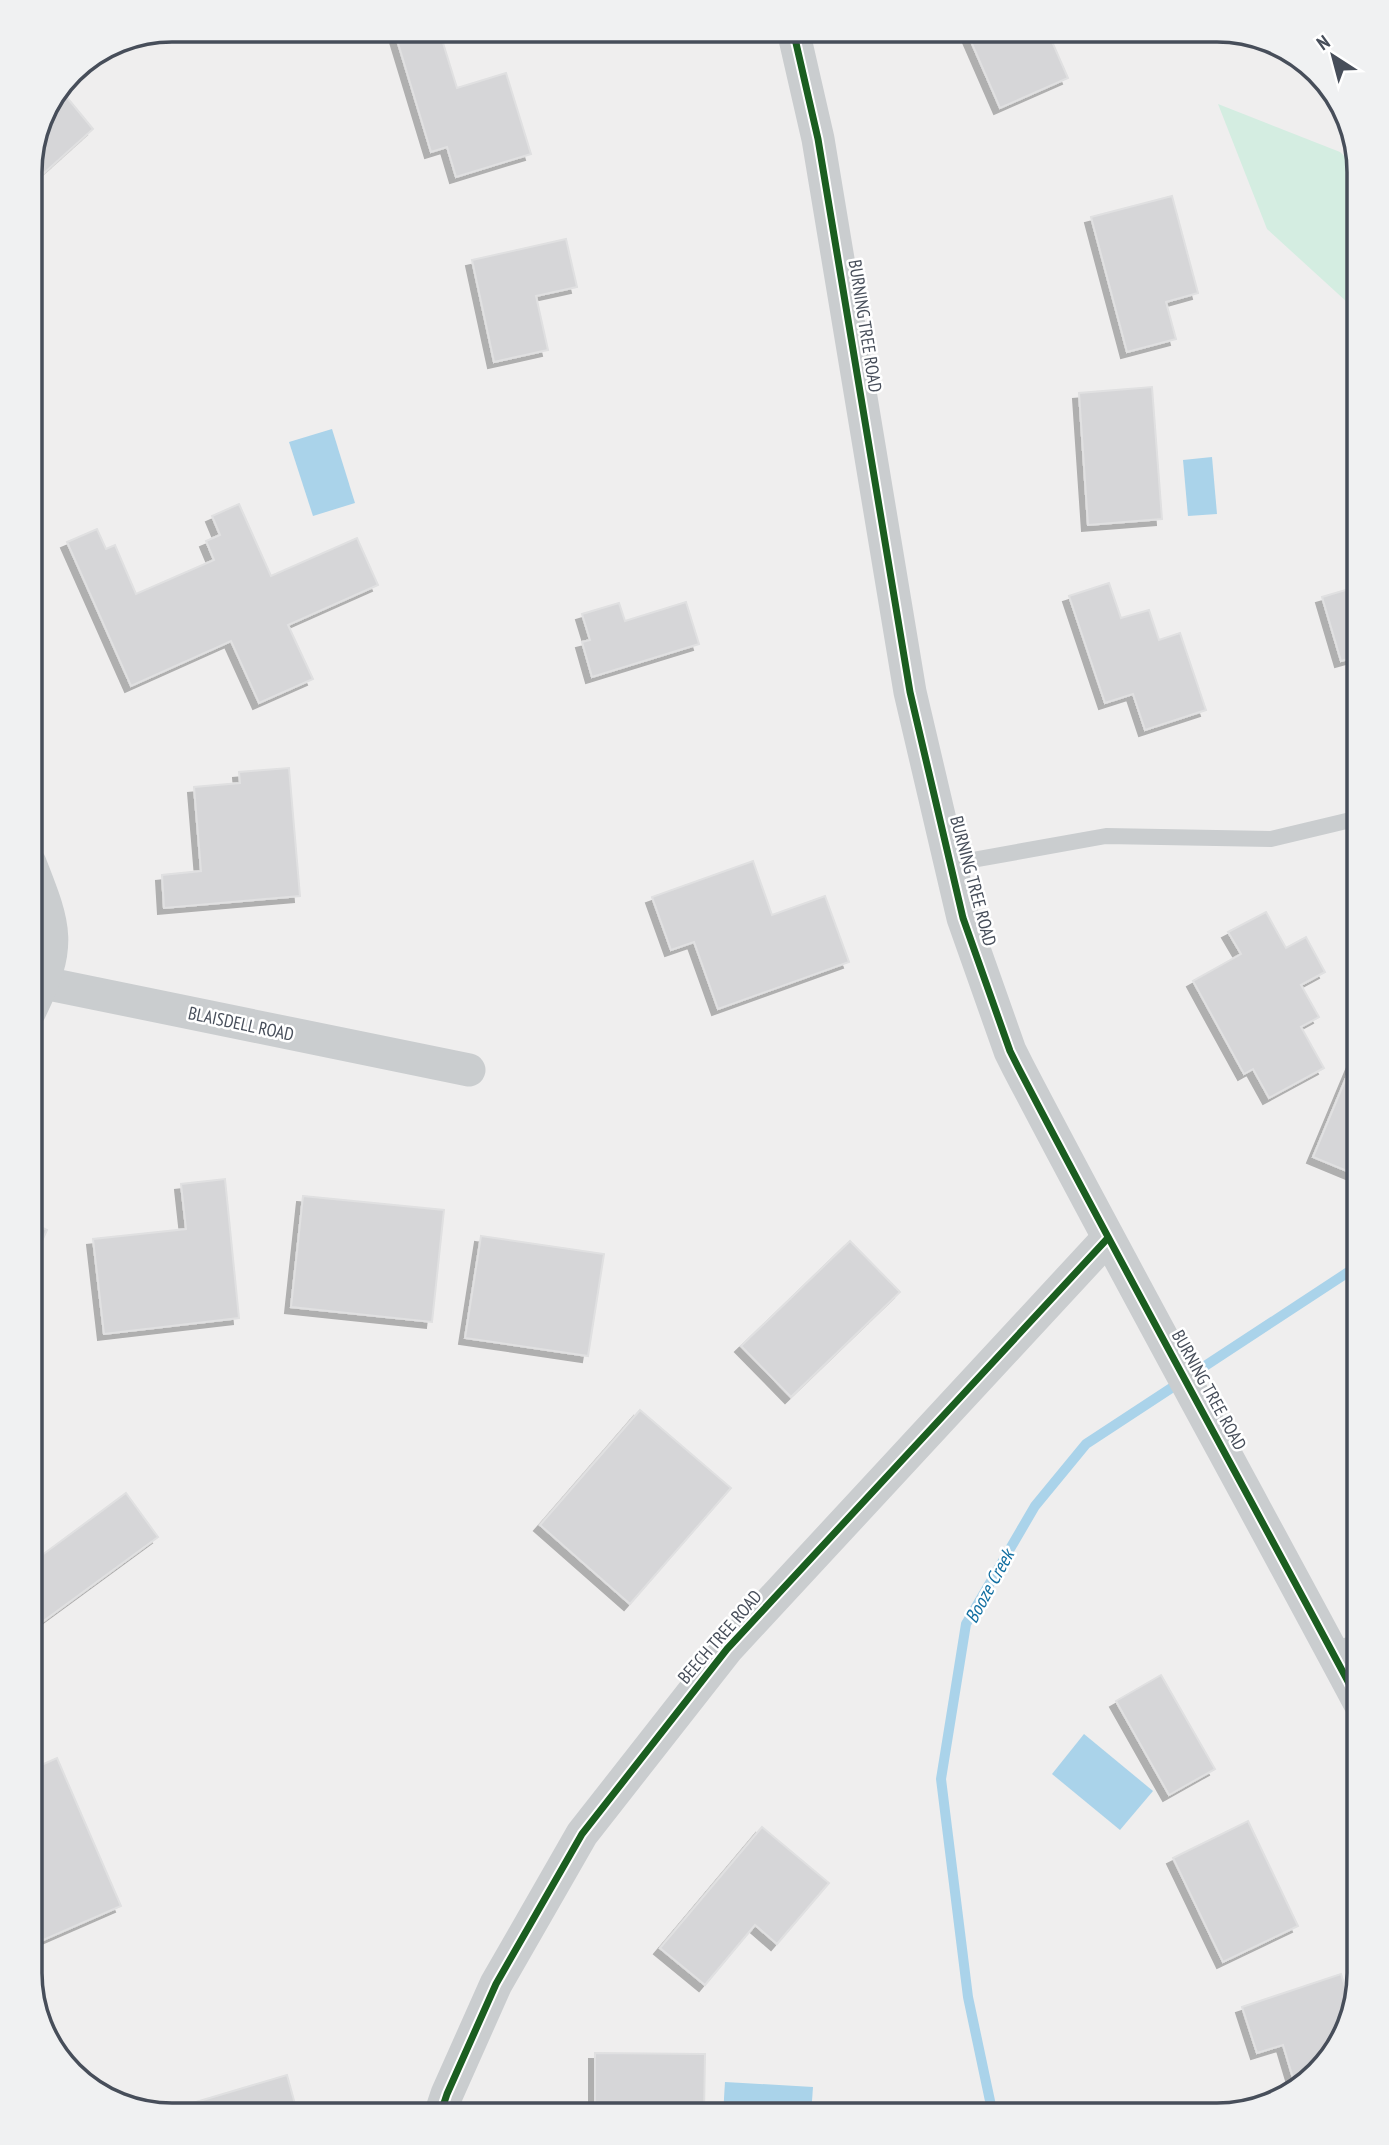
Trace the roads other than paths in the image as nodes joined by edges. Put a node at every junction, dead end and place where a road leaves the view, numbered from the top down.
1 (796, 42) edge
2 (1347, 821) edge
3 (950, 864) junction
4 (42, 893) edge
5 (42, 982) edge
6 (42, 998) edge
7 (469, 1070) dead end
8 (1107, 1239) junction
9 (1345, 1646) edge
10 (444, 2103) edge

1 - 3 street, BURNING TREE ROAD
2 - 3 lane
3 - 8 street, BURNING TREE ROAD
4 - 5 street
6 - 7 street, BLAISDELL ROAD
8 - 9 street, BURNING TREE ROAD
8 - 10 street, BEECH TREE ROAD

